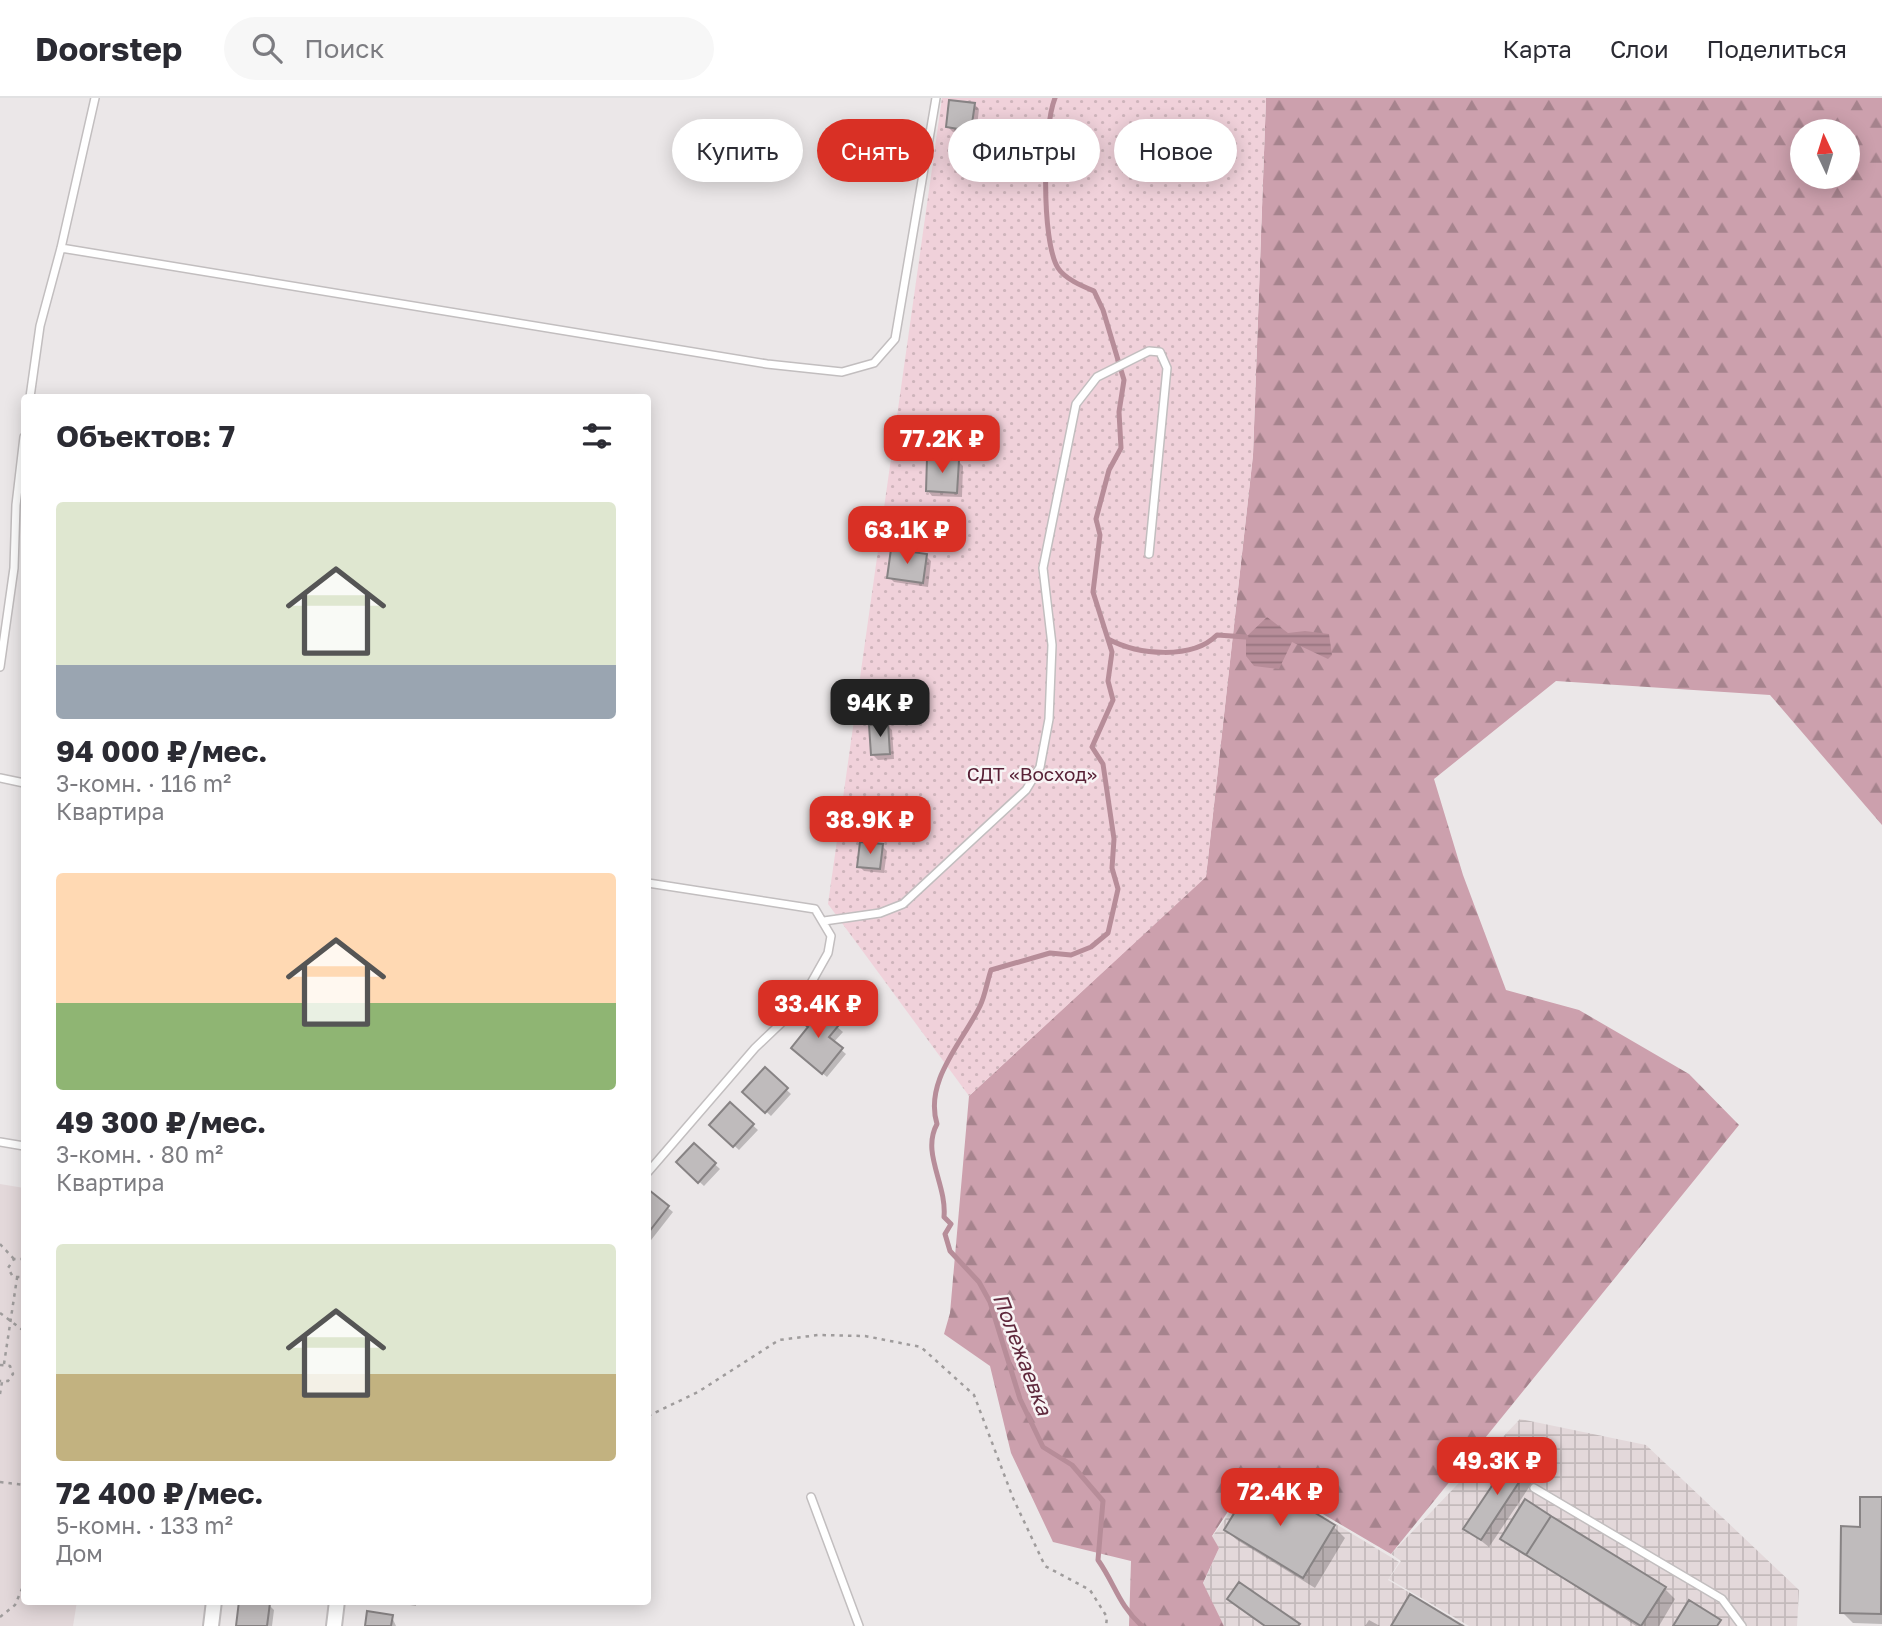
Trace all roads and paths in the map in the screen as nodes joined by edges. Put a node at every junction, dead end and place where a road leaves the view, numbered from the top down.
1 (95, 98) edge
2 (936, 98) edge
3 (61, 248) junction
4 (30, 394) edge
5 (21, 462) edge
6 (1149, 554) dead end
7 (0, 667) edge
8 (0, 778) edge
9 (21, 782) edge
10 (651, 883) edge
11 (824, 921) junction
12 (0, 1142) edge
13 (21, 1146) edge
14 (651, 1169) edge
15 (0, 1244) edge
16 (13, 1259) junction
17 (21, 1259) edge
18 (21, 1277) edge
19 (16, 1278) junction
20 (0, 1314) edge
21 (11, 1320) junction
22 (21, 1328) edge
23 (2, 1364) edge
24 (1, 1382) edge
25 (0, 1394) edge
26 (651, 1415) edge
27 (0, 1482) edge
28 (21, 1485) edge
29 (1534, 1488) dead end
30 (811, 1497) dead end
31 (21, 1591) edge
32 (214, 1605) edge
33 (337, 1605) edge
34 (0, 1617) edge
35 (211, 1626) edge
36 (334, 1626) edge
37 (859, 1626) edge
38 (1106, 1626) edge
39 (1742, 1626) edge

1 - 3 lane
2 - 3 lane
3 - 4 lane
5 - 7 lane
6 - 11 lane
8 - 9 lane
10 - 11 lane
11 - 14 lane
12 - 13 lane
15 - 16 path
16 - 17 path
16 - 19 path
18 - 19 path
19 - 21 path
20 - 21 path
21 - 22 path
21 - 23 path
23 - 24 path
24 - 25 path
26 - 38 path
27 - 28 path
29 - 39 lane
30 - 37 lane
31 - 34 path
32 - 35 street
33 - 36 street

